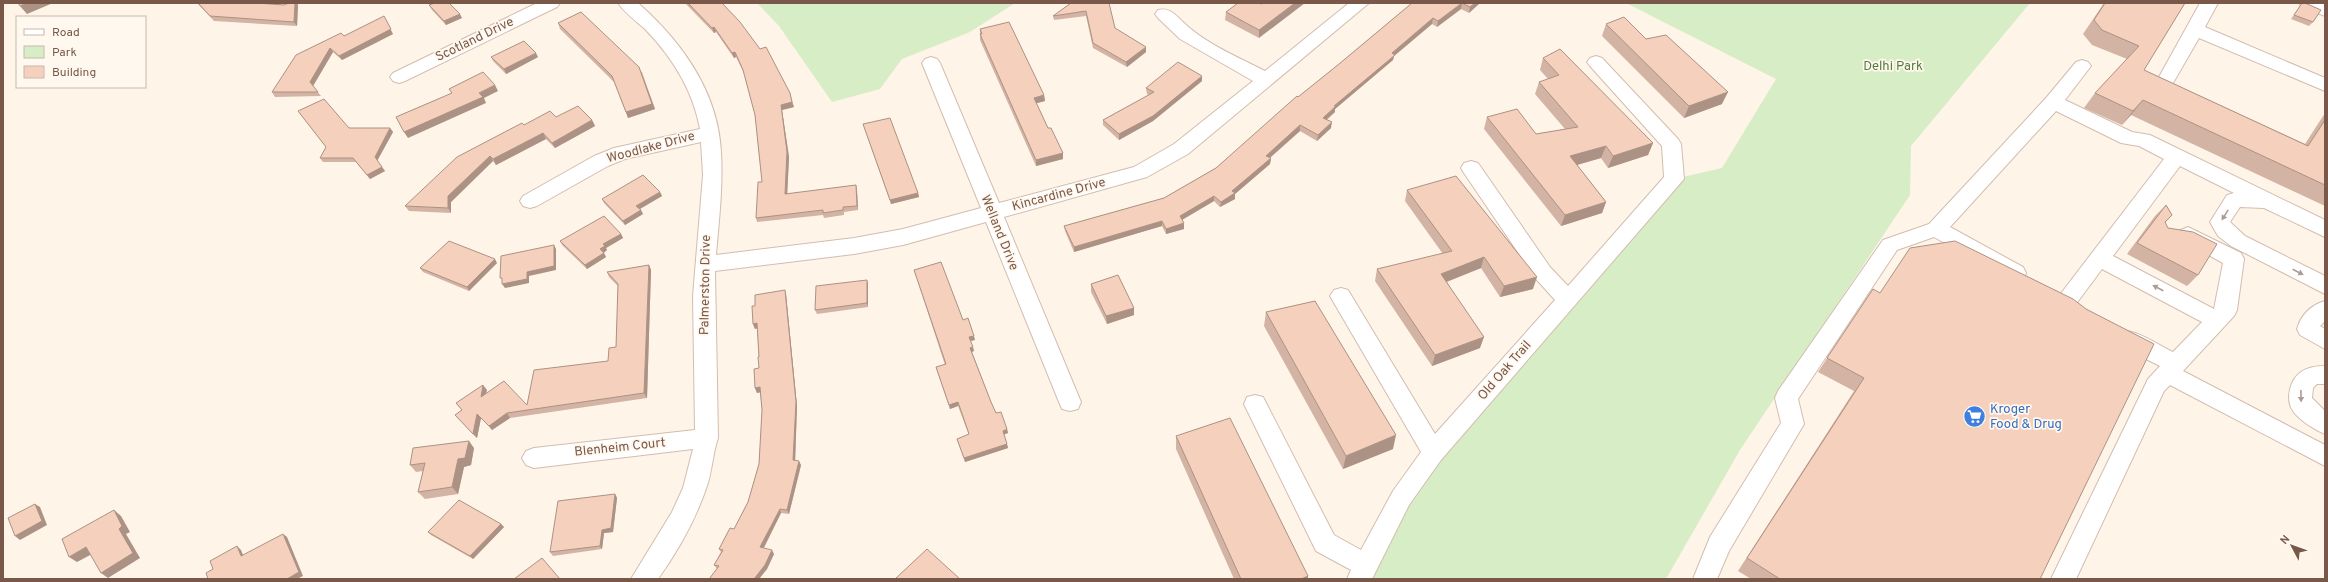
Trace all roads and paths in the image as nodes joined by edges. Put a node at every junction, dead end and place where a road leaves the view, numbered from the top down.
1 (551, 3) edge
2 (627, 3) edge
3 (1360, 3) edge
4 (2209, 3) edge
5 (2308, 3) edge
6 (2322, 3) edge
7 (2325, 4) edge
8 (2325, 10) edge
9 (1164, 14) dead end
10 (2194, 29) junction
11 (1596, 62) dead end
12 (931, 63) dead end
13 (2082, 66) dead end
14 (399, 77) dead end
15 (1266, 80) junction
16 (2325, 85) edge
17 (2163, 86) edge
18 (2053, 102) junction
19 (710, 133) junction
20 (2177, 156) junction
21 (1472, 168) dead end
22 (530, 201) dead end
23 (2282, 208) junction
24 (991, 214) junction
25 (1936, 229) junction
26 (2325, 229) edge
27 (2166, 234) edge
28 (2099, 258) junction
29 (705, 264) junction
30 (2030, 280) edge
31 (2325, 286) edge
32 (1341, 296) dead end
33 (1568, 300) junction
34 (2325, 309) edge
35 (2082, 316) edge
36 (2217, 320) junction
37 (2108, 330) edge
38 (2325, 340) edge
39 (2171, 368) junction
40 (2325, 375) edge
41 (1070, 402) dead end
42 (1255, 404) dead end
43 (2325, 424) edge
44 (707, 438) junction
45 (1433, 453) junction
46 (2325, 456) edge
47 (534, 458) dead end
48 (1362, 572) edge
49 (643, 579) edge
50 (1705, 579) edge
51 (2063, 579) edge

1 - 14 street, Scotland Drive
2 - 19 street, Palmerston Drive
3 - 15 street, Kincardine Drive
4 - 10 street
5 - 8 street
6 - 7 street
9 - 15 street
10 - 16 street
10 - 17 street
11 - 33 street, Old Oak Trail
12 - 24 street, Welland Drive
13 - 18 street
15 - 24 street, Kincardine Drive
18 - 20 street
18 - 25 street
19 - 22 street, Woodlake Drive
19 - 29 street, Palmerston Drive
20 - 23 street
20 - 28 street
21 - 33 street
23 - 26 street
23 -> 31 street
24 - 29 street, Kincardine Drive
24 - 41 street, Welland Drive
25 - 30 street
25 - 50 street
27 - 36 street
28 - 35 street
36 -> 28 street
29 - 44 street, Palmerston Drive
32 - 45 street
33 - 45 street, Old Oak Trail
34 - 38 street
36 - 39 street
37 - 39 street
39 - 46 street
39 - 51 street
40 -> 43 street
42 - 48 street
44 - 47 street, Blenheim Court
44 - 49 street, Palmerston Drive
45 - 48 street, Old Oak Trail

